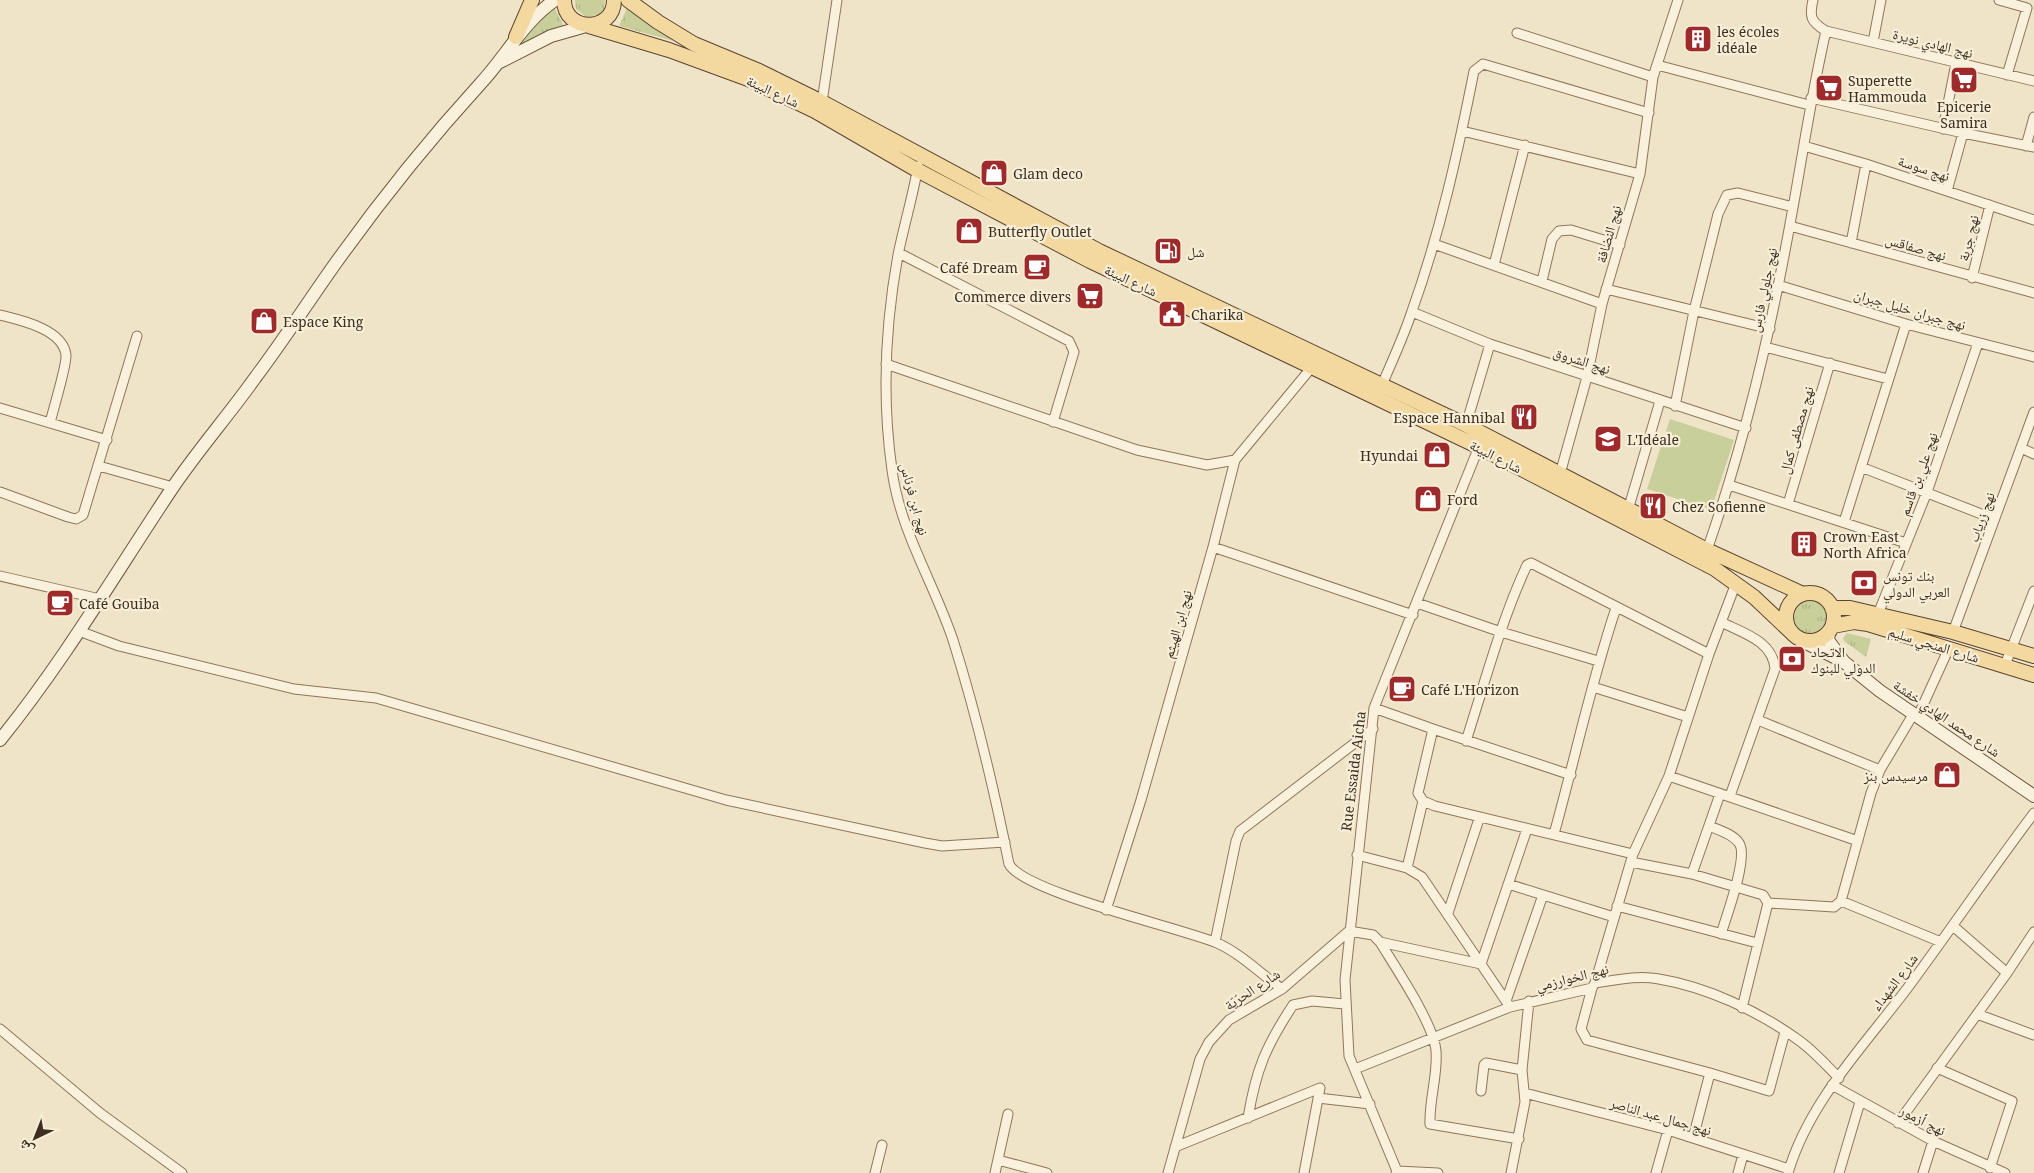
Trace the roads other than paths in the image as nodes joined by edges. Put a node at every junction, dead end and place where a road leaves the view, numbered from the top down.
1 (532, 0) edge
2 (555, 0) edge
3 (564, 0) edge
4 (614, 0) edge
5 (628, 0) edge
6 (837, 0) edge
7 (1678, 0) edge
8 (1812, 0) edge
9 (1881, 0) edge
10 (1999, 0) edge
11 (2031, 9) edge
12 (588, 26) junction
13 (1826, 31) junction
14 (1517, 33) dead end
15 (516, 37) junction
16 (1873, 42) junction
17 (1956, 62) junction
18 (498, 64) junction
19 (1657, 64) junction
20 (2007, 75) junction
21 (1653, 77) junction
22 (2034, 81) edge
23 (822, 102) junction
24 (1810, 102) junction
25 (1649, 113) junction
26 (2034, 117) edge
27 (1943, 129) junction
28 (1462, 131) junction
29 (1963, 134) junction
30 (1525, 146) junction
31 (1804, 146) junction
32 (2030, 146) edge
33 (920, 154) junction
34 (1866, 164) junction
35 (917, 170) junction
36 (1640, 174) junction
37 (1947, 191) junction
38 (1990, 205) junction
39 (1793, 208) junction
40 (2034, 220) edge
41 (1790, 226) junction
42 (1851, 243) junction
43 (1434, 244) junction
44 (1620, 245) junction
45 (899, 253) junction
46 (1494, 265) junction
47 (1972, 278) junction
48 (1542, 281) junction
49 (1778, 285) junction
50 (1606, 289) junction
51 (2034, 293) edge
52 (1602, 304) junction
53 (1694, 311) junction
54 (1412, 312) junction
55 (0, 315) edge
56 (1906, 324) junction
57 (1770, 329) junction
58 (137, 336) dead end
59 (1978, 343) junction
60 (1490, 344) junction
61 (1765, 347) junction
62 (2034, 357) edge
63 (1830, 363) junction
64 (886, 364) junction
65 (1312, 367) junction
66 (1587, 377) junction
67 (1888, 379) junction
68 (1382, 385) junction
69 (1660, 401) junction
70 (1675, 406) junction
71 (0, 408) edge
72 (2034, 412) edge
73 (1053, 422) junction
74 (50, 423) junction
75 (1466, 425) junction
76 (1746, 428) junction
77 (107, 440) junction
78 (1481, 440) junction
79 (2021, 448) junction
80 (2034, 454) edge
81 (1235, 460) junction
82 (99, 466) junction
83 (1861, 467) junction
84 (1560, 474) junction
85 (1729, 485) junction
86 (173, 487) junction
87 (0, 492) edge
88 (1927, 492) junction
89 (1788, 504) junction
90 (1628, 510) junction
91 (1994, 519) junction
92 (1844, 522) junction
93 (1906, 543) junction
94 (1213, 546) junction
95 (1707, 550) junction
96 (0, 576) edge
97 (1736, 583) junction
98 (2034, 591) edge
99 (1803, 594) junction
100 (100, 599) junction
101 (1418, 603) junction
102 (1616, 608) junction
103 (1832, 608) junction
104 (1878, 614) junction
105 (1413, 615) junction
106 (1721, 622) junction
107 (1831, 629) junction
108 (80, 631) junction
109 (1500, 632) junction
110 (1953, 632) junction
111 (1796, 636) junction
112 (1950, 648) junction
113 (2010, 648) junction
114 (1709, 654) junction
115 (2034, 656) edge
116 (1598, 662) junction
117 (1844, 662) junction
118 (2005, 665) junction
119 (2034, 674) edge
120 (1593, 687) junction
121 (1374, 708) junction
122 (1916, 715) junction
123 (1688, 717) junction
124 (1758, 720) junction
125 (1373, 729) junction
126 (1433, 729) junction
127 (0, 740) edge
128 (1466, 741) junction
129 (1880, 770) junction
130 (1571, 775) junction
131 (1669, 776) junction
132 (1720, 794) junction
133 (1730, 796) junction
134 (2034, 796) edge
135 (1424, 801) junction
136 (2034, 814) edge
137 (1479, 819) junction
138 (1709, 826) junction
139 (1527, 829) junction
140 (1554, 834) junction
141 (1858, 841) junction
142 (1004, 842) junction
143 (1357, 855) junction
144 (1632, 858) junction
145 (1407, 868) junction
146 (1692, 874) junction
147 (1508, 884) junction
148 (1734, 887) junction
149 (1543, 895) junction
150 (1841, 901) junction
151 (1768, 903) junction
152 (1617, 906) junction
153 (1106, 910) junction
154 (1448, 912) junction
155 (1614, 917) junction
156 (1953, 926) junction
157 (1349, 931) junction
158 (2034, 932) edge
159 (1721, 934) junction
160 (1215, 942) junction
161 (1380, 942) junction
162 (1941, 942) junction
163 (1757, 943) junction
164 (1481, 964) junction
165 (2007, 973) junction
166 (1593, 986) junction
167 (1282, 989) junction
168 (1529, 1001) junction
169 (1345, 1004) junction
170 (1508, 1004) junction
171 (1742, 1008) junction
172 (1978, 1014) junction
173 (0, 1029) edge
174 (1785, 1032) junction
175 (2034, 1035) edge
176 (1434, 1037) junction
177 (1937, 1068) junction
178 (1355, 1069) junction
179 (1522, 1070) junction
180 (1710, 1073) junction
181 (1839, 1078) junction
182 (1832, 1085) junction
183 (1481, 1091) dead end
184 (1319, 1093) junction
185 (1525, 1093) junction
186 (1860, 1102) junction
187 (1370, 1104) junction
188 (1008, 1114) dead end
189 (1248, 1118) junction
190 (1898, 1123) junction
191 (1668, 1130) junction
192 (1693, 1138) junction
193 (1519, 1139) junction
194 (1933, 1142) junction
195 (882, 1145) dead end
196 (1175, 1147) junction
197 (1742, 1154) junction
198 (998, 1160) junction
199 (1990, 1168) junction
200 (1788, 1171) edge
201 (1397, 1172) edge
202 (182, 1173) edge
203 (875, 1173) edge
204 (995, 1173) edge
205 (1048, 1173) edge
206 (1168, 1173) edge
207 (1304, 1173) edge
208 (1438, 1173) edge
209 (1511, 1173) edge
210 (1656, 1173) edge
211 (1738, 1173) edge
212 (1839, 1173) edge
213 (1923, 1173) edge
214 (2005, 1173) edge

1 - 15 main road
2 - 15 main road
3 - 12 main road, شارع البيئة
4 - 12 main road
5 - 23 main road, شارع البيئة
6 - 23 street
7 - 19 street, نهج النضافة
8 - 13 street
9 - 16 street
10 - 11 street
11 - 20 street
12 - 18 main road
12 - 35 main road, شارع البيئة
13 - 16 street, نهج الهادي نويرة
13 - 24 street, نهج جلولي فارس
14 - 21 street
15 - 18 main road
16 - 17 street, نهج الهادي نويرة
17 - 20 street, نهج الهادي نويرة
17 - 27 street
18 - 86 main road
19 - 21 street, نهج النضافة
19 - 24 street
20 - 22 street, نهج الهادي نويرة
21 - 25 street, نهج النضافة
23 - 33 main road, شارع البيئة
24 - 27 street
24 - 31 street, نهج جلولي فارس
25 - 28 street
25 - 36 street, نهج النضافة
26 - 32 street
27 - 29 street
28 - 30 street
28 - 43 street
29 - 32 street
29 - 37 street
30 - 36 street
30 - 46 street
31 - 34 street, نهج سوسة
31 - 39 street, نهج جلولي فارس
33 - 35 street, نهج ابن فرناس
33 - 68 main road, شارع البيئة
34 - 37 street, نهج سوسة
34 - 42 street
35 - 45 street, نهج ابن فرناس
35 - 65 main road, شارع البيئة
36 - 44 street, نهج النضافة
37 - 38 street, نهج سوسة
38 - 40 street, نهج سوسة
38 - 47 street, نهج جربة
39 - 41 street, نهج جلولي فارس
39 - 53 street
41 - 42 street, نهج صفاقس
41 - 49 street, نهج جلولي فارس
42 - 47 street, نهج صفاقس
43 - 46 street
43 - 54 street
44 - 48 street
44 - 50 street, نهج النضافة
45 - 64 street, نهج ابن فرناس
45 - 73 street
46 - 48 street
47 - 51 street, نهج صفاقس
48 - 52 street
49 - 56 street, نهج جبران خليل جبران
49 - 57 street, نهج جلولي فارس
50 - 52 street, نهج النضافة
50 - 53 street
52 - 66 street, نهج النضافة
53 - 57 street
53 - 70 street
54 - 60 street, نهج الشروق
54 - 68 street
55 - 74 street
56 - 59 street, نهج جبران خليل جبران
56 - 67 street
57 - 61 street, نهج جلولي فارس
58 - 77 street
59 - 62 street, نهج جبران خليل جبران
59 - 88 street, نهج علي بن قاسم
60 - 66 street, نهج الشروق
60 - 75 street
61 - 63 street
61 - 76 street, نهج جلولي فارس
63 - 67 street
63 - 89 street, نهج مصطفى كمال
64 - 73 street
64 - 142 street, نهج ابن فرناس
65 - 78 main road, شارع البيئة
65 - 81 street, نهج ابن الهيثم
66 - 69 street, نهج الشروق
66 - 84 street, نهج النضافة
67 - 83 street
68 - 75 main road, شارع البيئة
69 - 70 street, نهج الشروق
69 - 90 street
70 - 76 street, نهج الشروق
71 - 74 street
72 - 79 street, نهج زرياب
73 - 81 street
74 - 77 street
75 - 78 main road, شارع البيئة
76 - 85 street, نهج جلولي فارس
77 - 82 street
78 - 84 main road, شارع البيئة
78 - 97 main road, شارع البيئة
78 - 101 street, Rue Essaida Aicha
79 - 80 street
79 - 91 street, نهج زرياب
81 - 94 street, نهج ابن الهيثم
82 - 86 street
82 - 87 street
83 - 88 street
83 - 92 street
84 - 90 main road, شارع البيئة
85 - 89 street
85 - 95 street, نهج جلولي فارس
86 - 100 main road
88 - 91 street
88 - 93 street, نهج علي بن قاسم
89 - 92 street
90 - 95 main road, شارع البيئة
91 - 110 street, نهج زرياب
92 - 93 street
93 - 104 street, نهج علي بن قاسم
94 - 105 street
94 - 153 street, نهج ابن الهيثم
95 - 99 main road, شارع البيئة
96 - 100 street
97 - 106 street
97 - 111 main road, شارع البيئة
98 - 113 street
99 - 103 main road
99 - 111 main road
100 - 108 main road
101 - 105 street, Rue Essaida Aicha
101 - 109 street
102 - 109 street
102 - 114 street
102 - 116 street
103 - 104 main road, شارع المنجي سليم
103 - 107 main road
104 - 110 main road, شارع المنجي سليم
105 - 121 street, Rue Essaida Aicha
106 - 114 street
106 - 124 street
107 - 111 main road
107 - 112 main road, شارع المنجي سليم
107 - 117 main road
108 - 127 main road
108 - 142 street
109 - 116 street
109 - 128 street
110 - 113 main road, شارع المنجي سليم
111 - 117 main road
112 - 118 main road, شارع المنجي سليم
112 - 122 street
113 - 115 main road, شارع المنجي سليم
113 - 118 street
114 - 123 street
116 - 120 street
117 - 122 main road, شارع محمد الهادي خفشة
118 - 119 main road, شارع المنجي سليم
120 - 123 street
120 - 130 street
121 - 125 street, Rue Essaida Aicha
121 - 126 street
122 - 129 street
122 - 134 main road, شارع محمد الهادي خفشة
123 - 131 street
124 - 129 street
124 - 133 street
125 - 143 street, Rue Essaida Aicha
125 - 160 street
126 - 128 street
126 - 135 street
128 - 130 street
129 - 141 street
130 - 140 street
131 - 132 street
131 - 144 street
132 - 133 street
132 - 138 street
133 - 141 street
135 - 137 street
135 - 145 street
136 - 156 street, شارع الشهداء
137 - 139 street
137 - 154 street
138 - 146 street
138 - 148 street
139 - 140 street
139 - 147 street
140 - 144 street
141 - 150 street
142 - 153 street, نهج ابن فرناس
143 - 145 street
143 - 157 street, Rue Essaida Aicha
144 - 146 street
144 - 152 street
145 - 154 street
146 - 148 street
147 - 149 street
147 - 164 street
148 - 151 street
148 - 159 street
149 - 155 street
149 - 170 street
150 - 151 street
150 - 162 street
151 - 163 street
152 - 155 street
152 - 159 street
153 - 160 street
154 - 164 street
155 - 166 street
156 - 162 street, شارع الشهداء
156 - 165 street
157 - 161 street
157 - 167 street, شارع الحرّيّة
157 - 169 street, Rue Essaida Aicha
158 - 165 street
159 - 163 street
160 - 167 street
161 - 164 street
161 - 176 street
162 - 181 street, شارع الشهداء
163 - 171 street
164 - 170 street
165 - 172 street
166 - 168 street, نهج الخوارزمي
166 - 171 street, نهج الخوارزمي
166 - 180 street
167 - 196 street, شارع الحرّيّة
168 - 170 street, نهج الخوارزمي
168 - 179 street
169 - 178 street, Rue Essaida Aicha
169 - 189 street
170 - 176 street, نهج الخوارزمي
171 - 174 street, نهج الخوارزمي
172 - 175 street
172 - 177 street
173 - 202 street
174 - 180 street
174 - 181 street, نهج الخوارزمي
176 - 178 street, نهج الخوارزمي
176 - 193 street
177 - 190 street
177 - 199 street
178 - 187 street, Rue Essaida Aicha
179 - 183 street
179 - 185 street
180 - 192 street
181 - 182 street, شارع الشهداء
182 - 186 street, نهج أزمور
182 - 200 street, شارع الشهداء
184 - 187 street
184 - 189 street
184 - 207 street
185 - 191 street, نهج جمال عبد الناصر
185 - 193 street
186 - 190 street, نهج أزمور
186 - 212 street
187 - 201 street, Rue Essaida Aicha
188 - 198 street
189 - 196 street
190 - 194 street, نهج أزمور
191 - 192 street, نهج جمال عبد الناصر
191 - 210 street
192 - 197 street, نهج جمال عبد الناصر
193 - 209 street
194 - 199 street, نهج أزمور
194 - 213 street
195 - 203 street
196 - 206 street, شارع الحرّيّة
197 - 200 street, نهج جمال عبد الناصر
197 - 211 street
198 - 204 street
198 - 205 street
199 - 214 street, نهج أزمور
201 - 208 street

